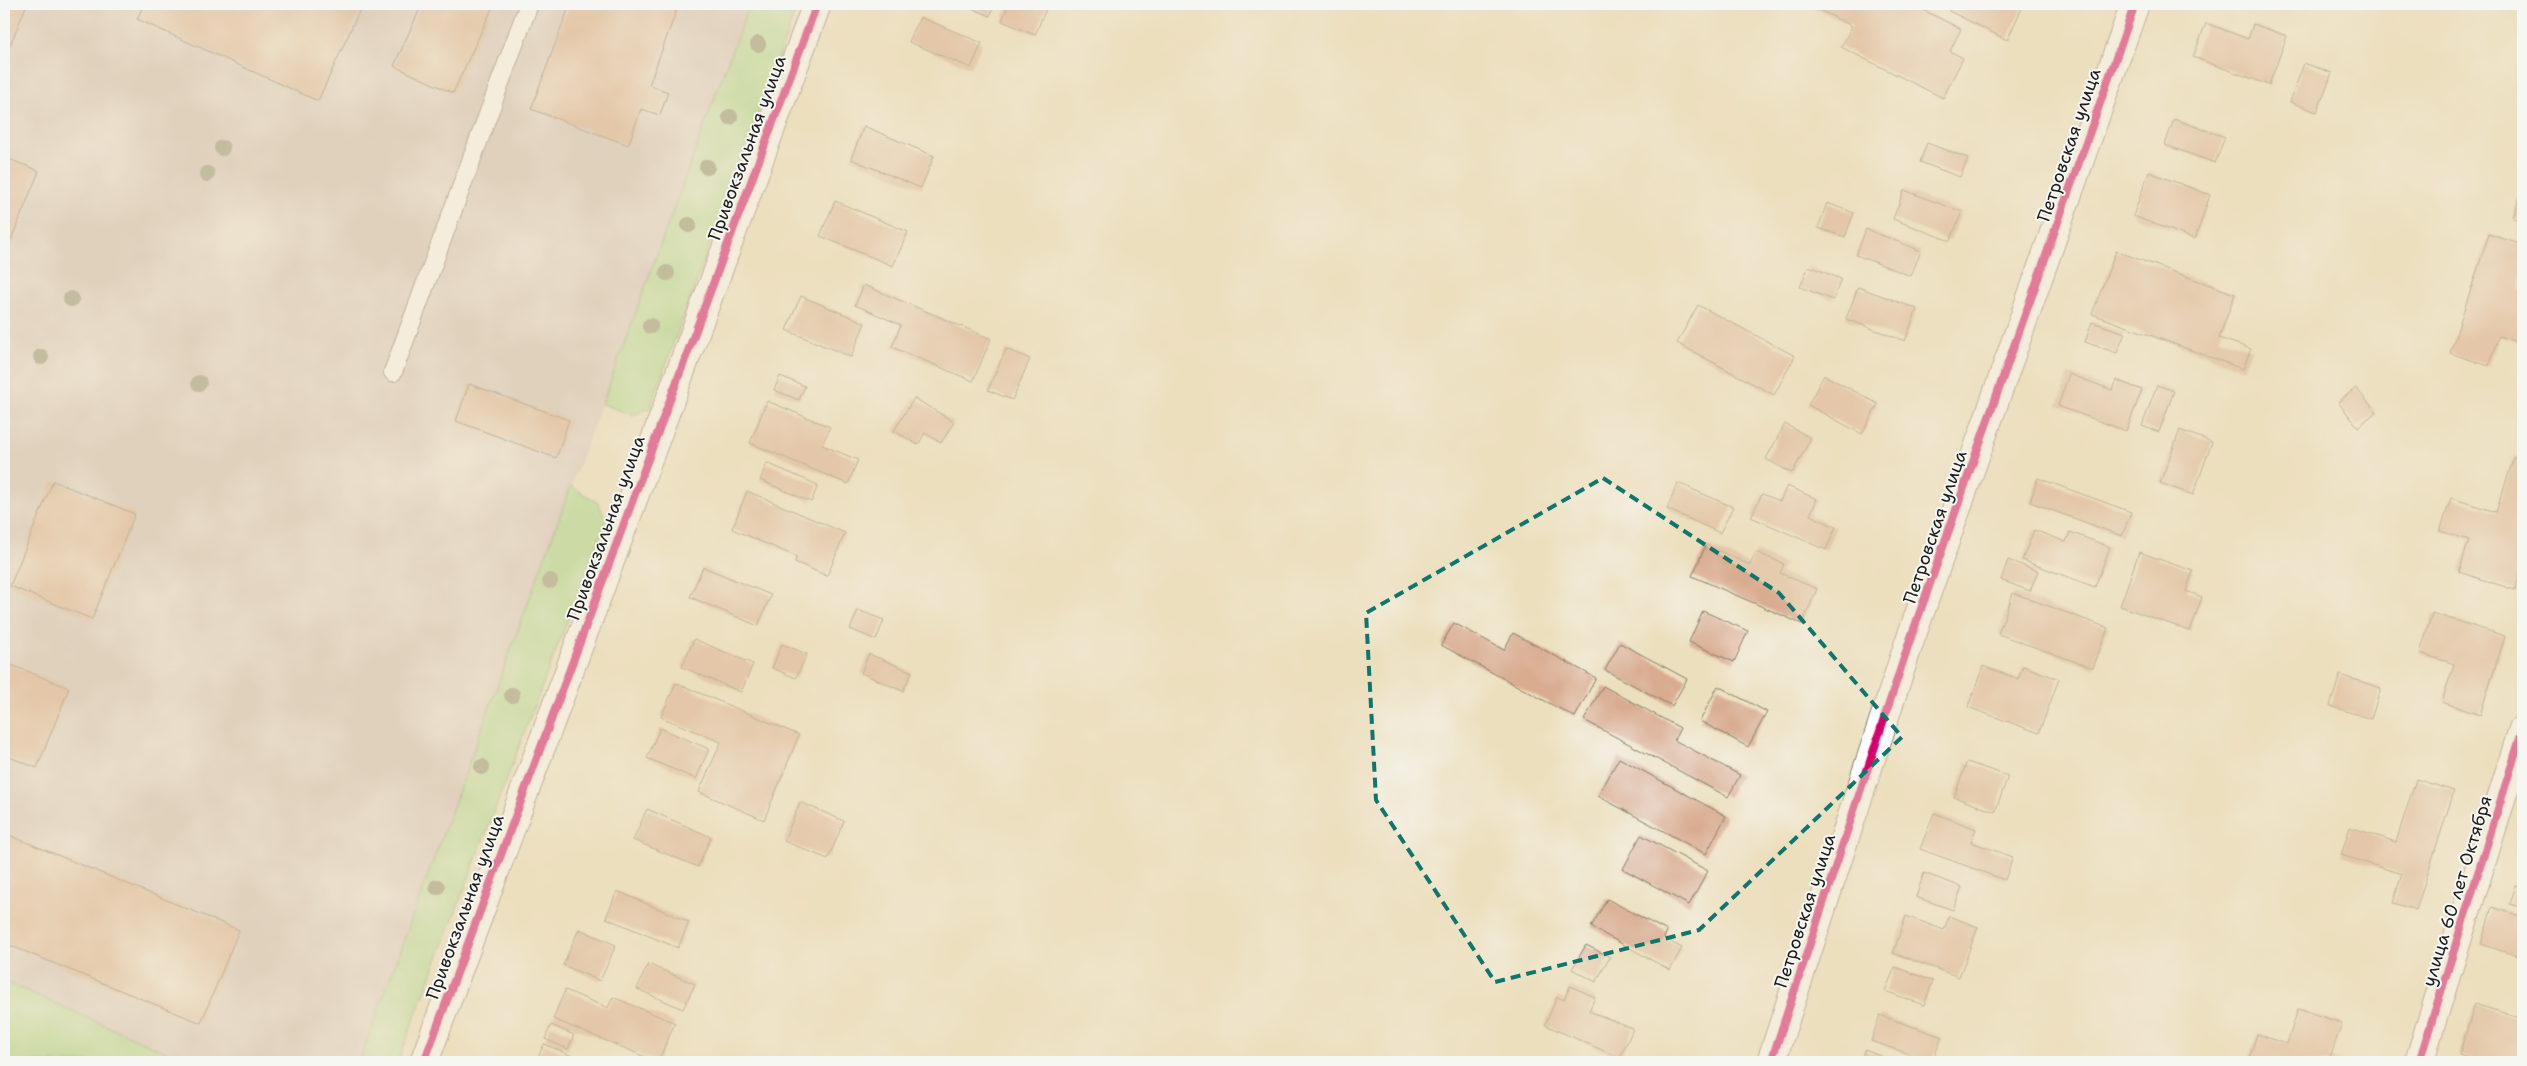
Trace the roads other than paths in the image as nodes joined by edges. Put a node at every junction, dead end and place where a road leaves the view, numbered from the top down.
1 (529, 4) edge
2 (817, 4) edge
3 (2135, 4) edge
4 (393, 372) dead end
5 (2523, 729) edge
6 (424, 1062) edge
7 (1771, 1062) edge
8 (2419, 1062) edge

1 - 4 lane
2 - 6 street, Привокзальная улица
3 - 7 street, Петровская улица
5 - 8 street, улица 60 лет Октября

